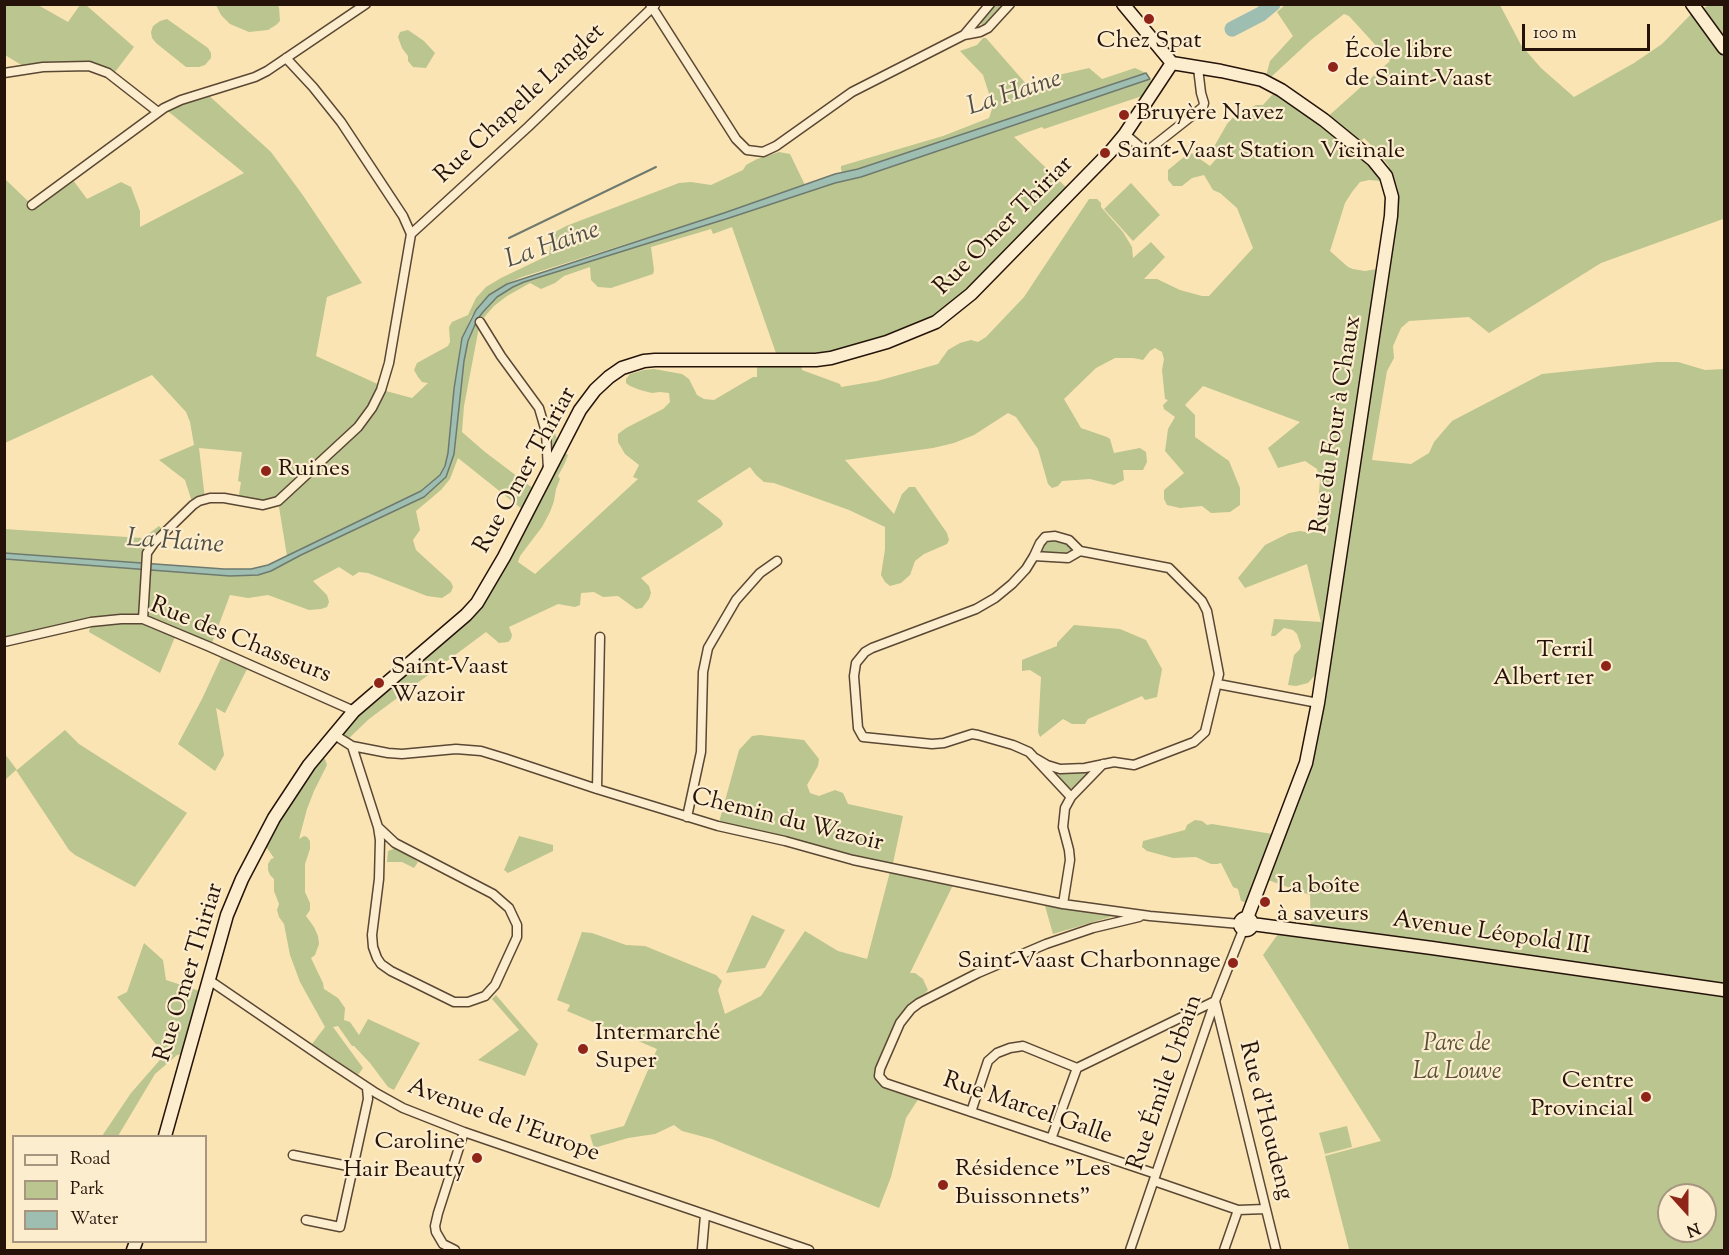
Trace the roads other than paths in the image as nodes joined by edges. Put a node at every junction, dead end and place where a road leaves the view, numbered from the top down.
1 (366, 4) edge
2 (990, 4) edge
3 (1010, 4) edge
4 (1123, 4) edge
5 (1692, 4) edge
6 (653, 6) edge
7 (964, 35) junction
8 (1725, 48) edge
9 (286, 58) junction
10 (1172, 63) junction
11 (1198, 68) junction
12 (4, 73) edge
13 (158, 112) junction
14 (1125, 134) junction
15 (32, 205) dead end
16 (411, 234) junction
17 (480, 322) dead end
18 (548, 473) junction
19 (1080, 551) junction
20 (1034, 556) junction
21 (777, 561) dead end
22 (143, 619) junction
23 (600, 637) dead end
24 (4, 642) edge
25 (1218, 684) junction
26 (1318, 703) junction
27 (354, 711) junction
28 (333, 734) junction
29 (352, 746) junction
30 (1035, 758) junction
31 (1103, 764) junction
32 (597, 789) junction
33 (1071, 797) junction
34 (687, 818) junction
35 (378, 827) junction
36 (1064, 904) junction
37 (1150, 916) junction
38 (1245, 924) junction
39 (209, 980) junction
40 (1725, 990) edge
41 (1215, 1001) junction
42 (1077, 1068) junction
43 (367, 1088) junction
44 (971, 1112) junction
45 (464, 1131) junction
46 (166, 1135) edge
47 (1051, 1139) junction
48 (293, 1155) dead end
49 (353, 1167) junction
50 (1155, 1178) junction
51 (1265, 1209) junction
52 (1238, 1210) junction
53 (705, 1215) junction
54 (306, 1220) dead end
55 (455, 1251) edge
56 (702, 1251) edge
57 (809, 1251) edge
58 (1130, 1251) edge
59 (1224, 1251) edge
60 (1276, 1251) edge

1 - 9 street
2 - 7 street
3 - 7 street
4 - 10 street
5 - 8 street
6 - 7 street
6 - 16 street, Rue Chapelle Langlet
9 - 13 street
9 - 16 street
10 - 11 street, Rue du Four à Chaux
10 - 14 street, Rue Omer Thiriar
11 - 14 street
11 - 26 street, Rue du Four à Chaux
12 - 13 street
13 - 15 street
14 - 18 street, Rue Omer Thiriar
16 - 22 street
17 - 18 street
18 - 27 street, Rue Omer Thiriar
19 - 20 street
19 - 20 street
19 - 25 street
20 - 30 street
21 - 34 street
22 - 24 street, Rue des Chasseurs
22 - 27 street, Rue des Chasseurs
23 - 32 street
25 - 26 street
25 - 31 street
26 - 38 street, Rue du Four à Chaux
27 - 28 street, Rue Omer Thiriar
28 - 29 street, Chemin du Wazoir
28 - 39 street, Rue Omer Thiriar
29 - 32 street, Chemin du Wazoir
29 - 35 street
30 - 31 street
30 - 33 street
31 - 33 street
32 - 34 street, Chemin du Wazoir
33 - 36 street
34 - 36 street, Chemin du Wazoir
35 - 35 street
36 - 37 street, Chemin du Wazoir
37 - 38 street, Chemin du Wazoir
37 - 44 street, Rue Marcel Galle
38 - 40 street, Avenue Léopold III
38 - 41 street, Rue Émile Urbain
39 - 43 street, Avenue de l'Europe
39 - 46 street, Rue Omer Thiriar
41 - 42 street
41 - 50 street, Rue Émile Urbain
41 - 51 street, Rue d'Houdeng
42 - 44 street
42 - 47 street
43 - 45 street, Avenue de l'Europe
43 - 49 street
44 - 47 street, Rue Marcel Galle
45 - 53 street, Avenue de l'Europe
45 - 55 street
47 - 50 street, Rue Marcel Galle
48 - 49 street
49 - 54 street
50 - 52 street, Rue Marcel Galle
50 - 58 street, Rue Émile Urbain
51 - 52 street
51 - 60 street, Rue d'Houdeng
52 - 59 street
53 - 56 street
53 - 57 street, Avenue de l'Europe

